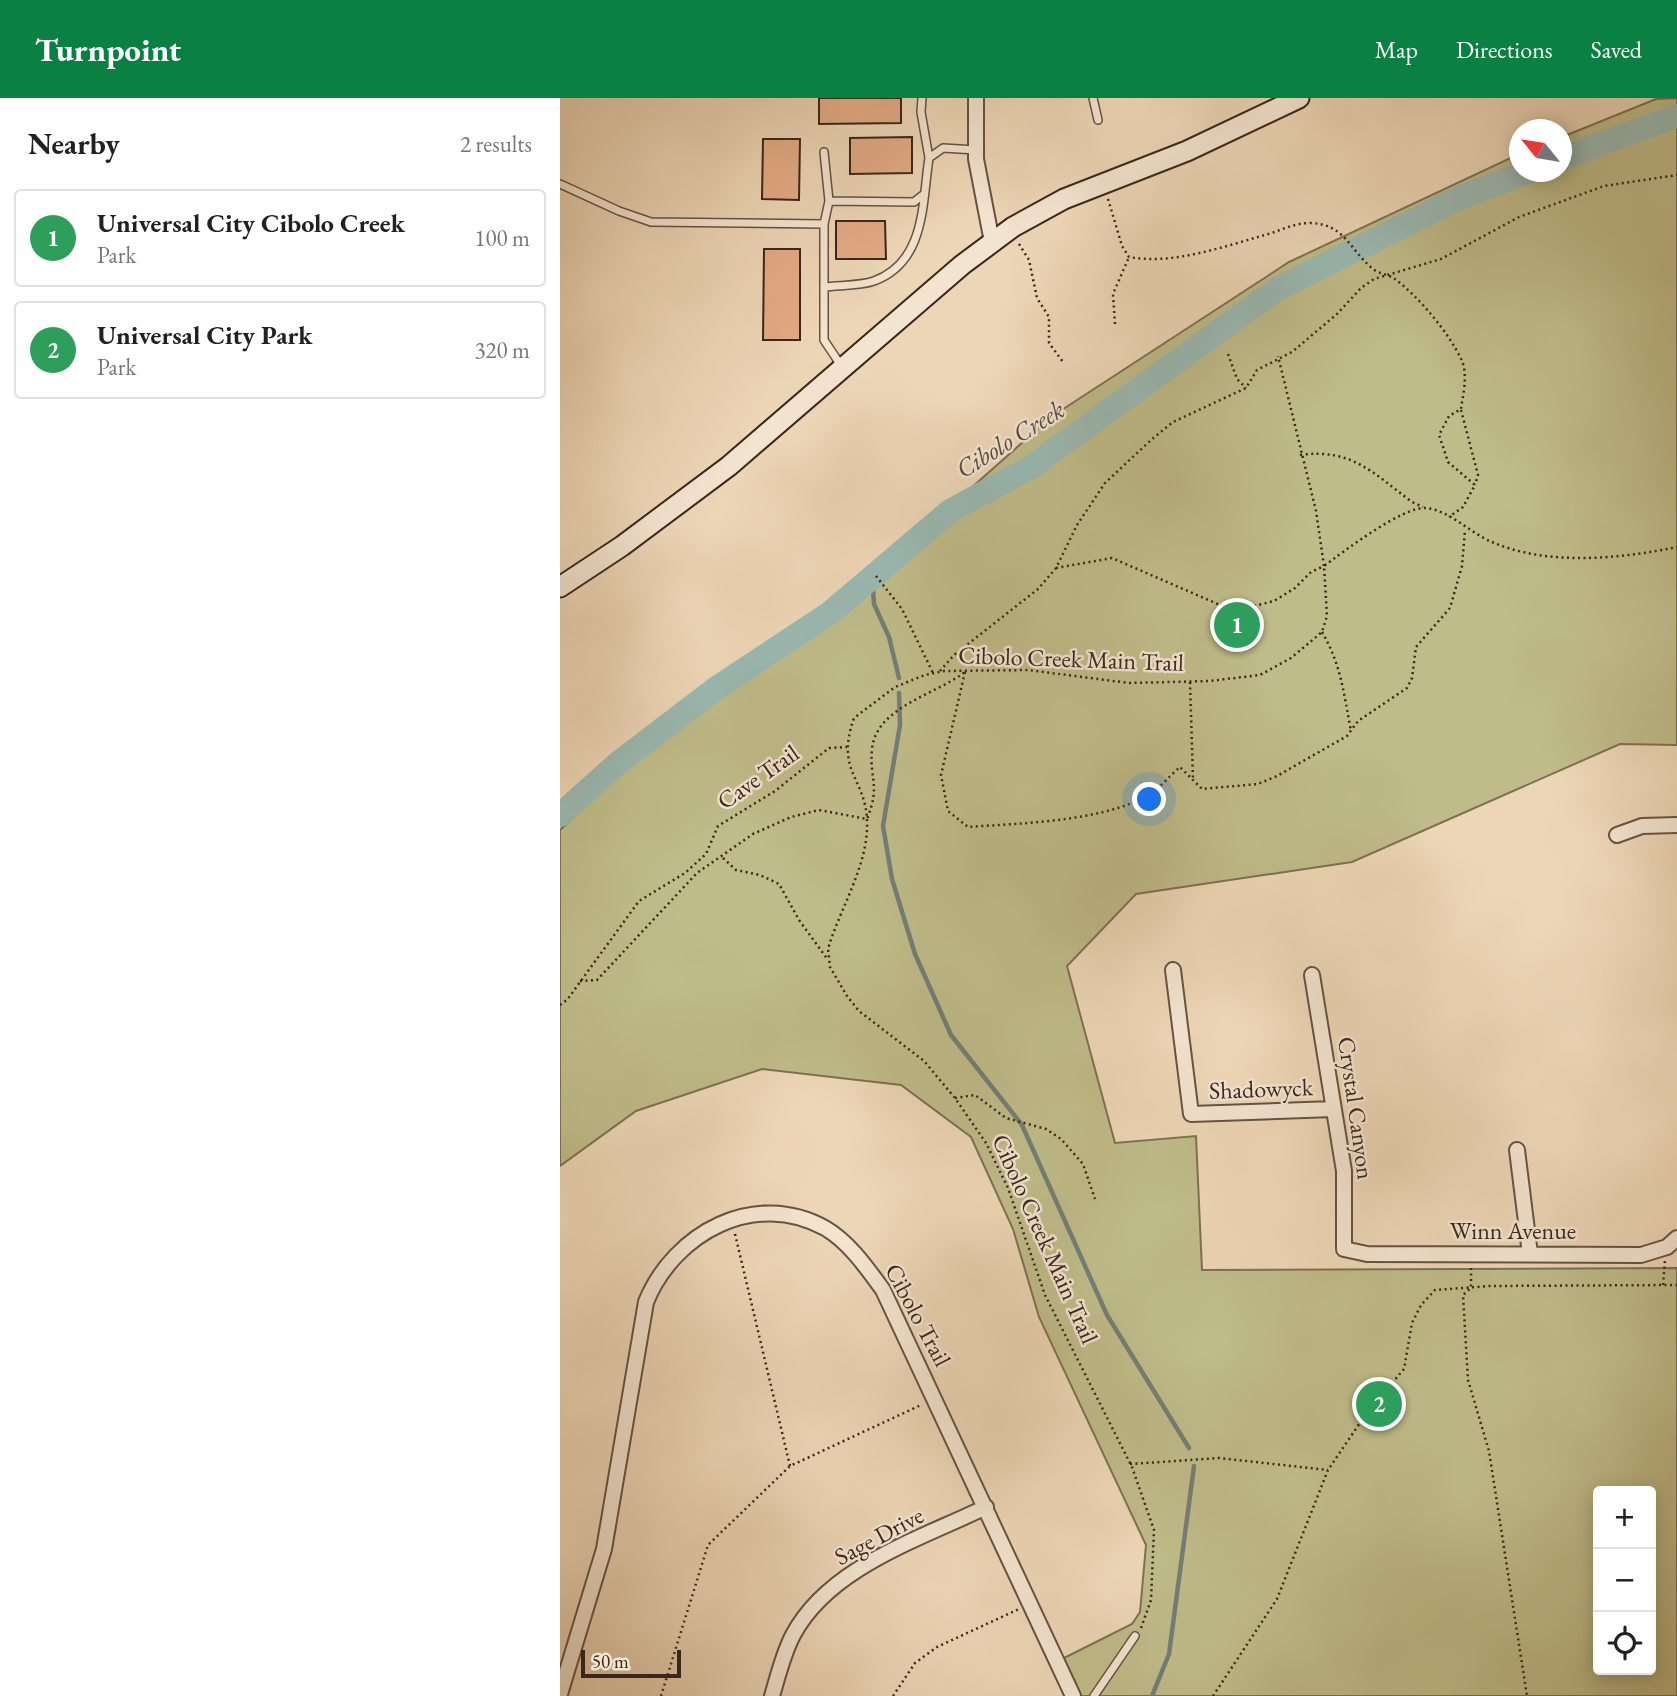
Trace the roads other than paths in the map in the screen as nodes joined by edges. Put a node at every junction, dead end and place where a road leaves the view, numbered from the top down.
1 (922, 98) edge
2 (976, 98) edge
3 (1093, 98) edge
4 (1296, 99) edge
5 (1098, 120) dead end
6 (976, 150) junction
7 (824, 152) dead end
8 (929, 158) junction
9 (560, 184) edge
10 (923, 195) junction
11 (829, 201) junction
12 (824, 224) junction
13 (992, 242) junction
14 (824, 287) junction
15 (843, 368) junction
16 (560, 587) edge
17 (1677, 825) edge
18 (1617, 835) dead end
19 (1173, 970) dead end
20 (1312, 975) dead end
21 (1334, 1109) junction
22 (1517, 1150) dead end
23 (1672, 1242) edge
24 (1344, 1249) joint
25 (1530, 1254) junction
26 (986, 1507) junction
27 (1135, 1636) road end
28 (560, 1694) edge
29 (772, 1696) edge
30 (1073, 1696) edge
31 (1094, 1696) edge

1 - 8 lane
2 - 6 street
3 - 5 lane
4 - 13 main road
6 - 8 lane
6 - 13 street
7 - 11 lane
8 - 10 lane
9 - 12 lane
10 - 11 lane
10 - 14 lane
11 - 12 lane
12 - 14 lane
13 - 15 main road
14 - 15 lane
15 - 16 main road
17 - 18 street
19 - 21 street, Shadowyck
20 - 21 street, Crystal Canyon
21 - 24 street, Crystal Canyon
22 - 25 street
23 - 25 street, Winn Avenue
24 - 25 street, Winn Avenue
26 - 28 street, Cibolo Trail
26 - 29 street, Sage Drive
26 - 30 street, Cibolo Trail
27 - 31 lane

